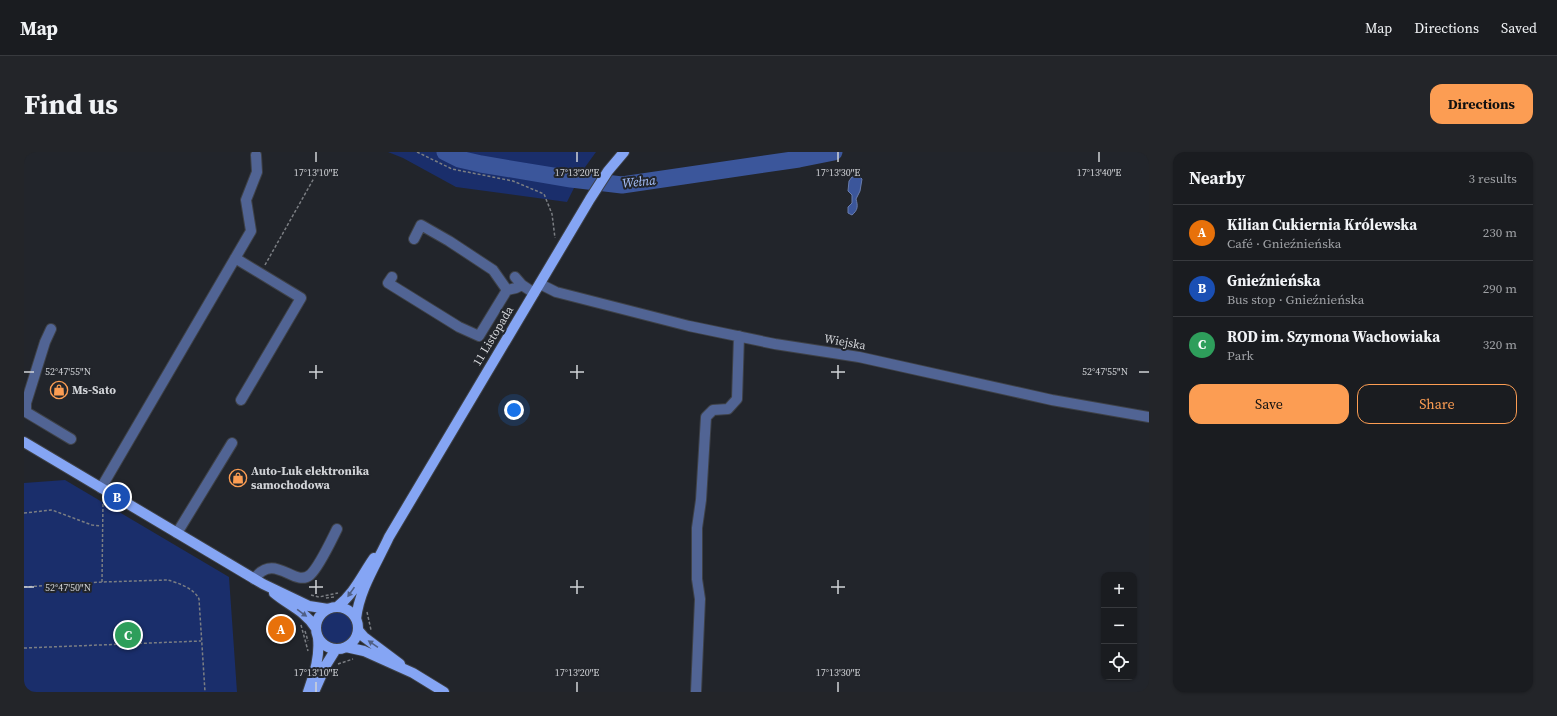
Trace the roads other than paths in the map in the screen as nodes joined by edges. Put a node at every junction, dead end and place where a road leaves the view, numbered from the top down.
1 (624, 152) edge
2 (256, 155) dead end
3 (414, 239) dead end
4 (235, 258) junction
5 (392, 277) dead end
6 (515, 277) dead end
7 (522, 285) junction
8 (537, 289) junction
9 (507, 290) junction
10 (51, 329) dead end
11 (739, 336) junction
12 (241, 400) dead end
13 (25, 413) edge
14 (1149, 417) edge
15 (71, 439) dead end
16 (24, 442) edge
17 (232, 443) dead end
18 (104, 489) junction
19 (337, 529) dead end
20 (177, 533) junction
21 (389, 537) junction
22 (254, 579) junction
23 (332, 608) junction
24 (302, 609) junction
25 (356, 619) junction
26 (315, 627) junction
27 (358, 630) junction
28 (318, 638) junction
29 (346, 647) junction
30 (336, 649) junction
31 (413, 674) junction
32 (308, 692) edge
33 (314, 692) edge
34 (444, 692) edge
35 (696, 692) edge

1 - 8 main road, 11 Listopada
2 - 4 street
3 - 9 street
4 - 12 street
4 - 18 street
5 - 9 street
6 - 7 street, Wiejska
7 - 8 street, Wiejska
7 - 9 street
8 - 11 street, Wiejska
8 - 21 main road, 11 Listopada
10 - 13 street
11 - 14 street, Wiejska
11 - 35 street
13 - 15 street
16 - 18 main road
17 - 20 street
18 - 20 main road
19 - 22 street
20 - 22 main road
21 -> 23 main road, 11 Listopada
21 - 25 main road, 11 Listopada
22 - 24 main road
23 - 24 main road
23 - 25 main road
23 - 26 main road
24 - 26 main road
25 - 27 main road
26 - 28 main road
27 - 29 main road
31 -> 27 main road
28 - 30 main road
28 - 32 main road
29 - 30 main road
29 - 31 main road
30 - 33 main road
31 - 34 main road

